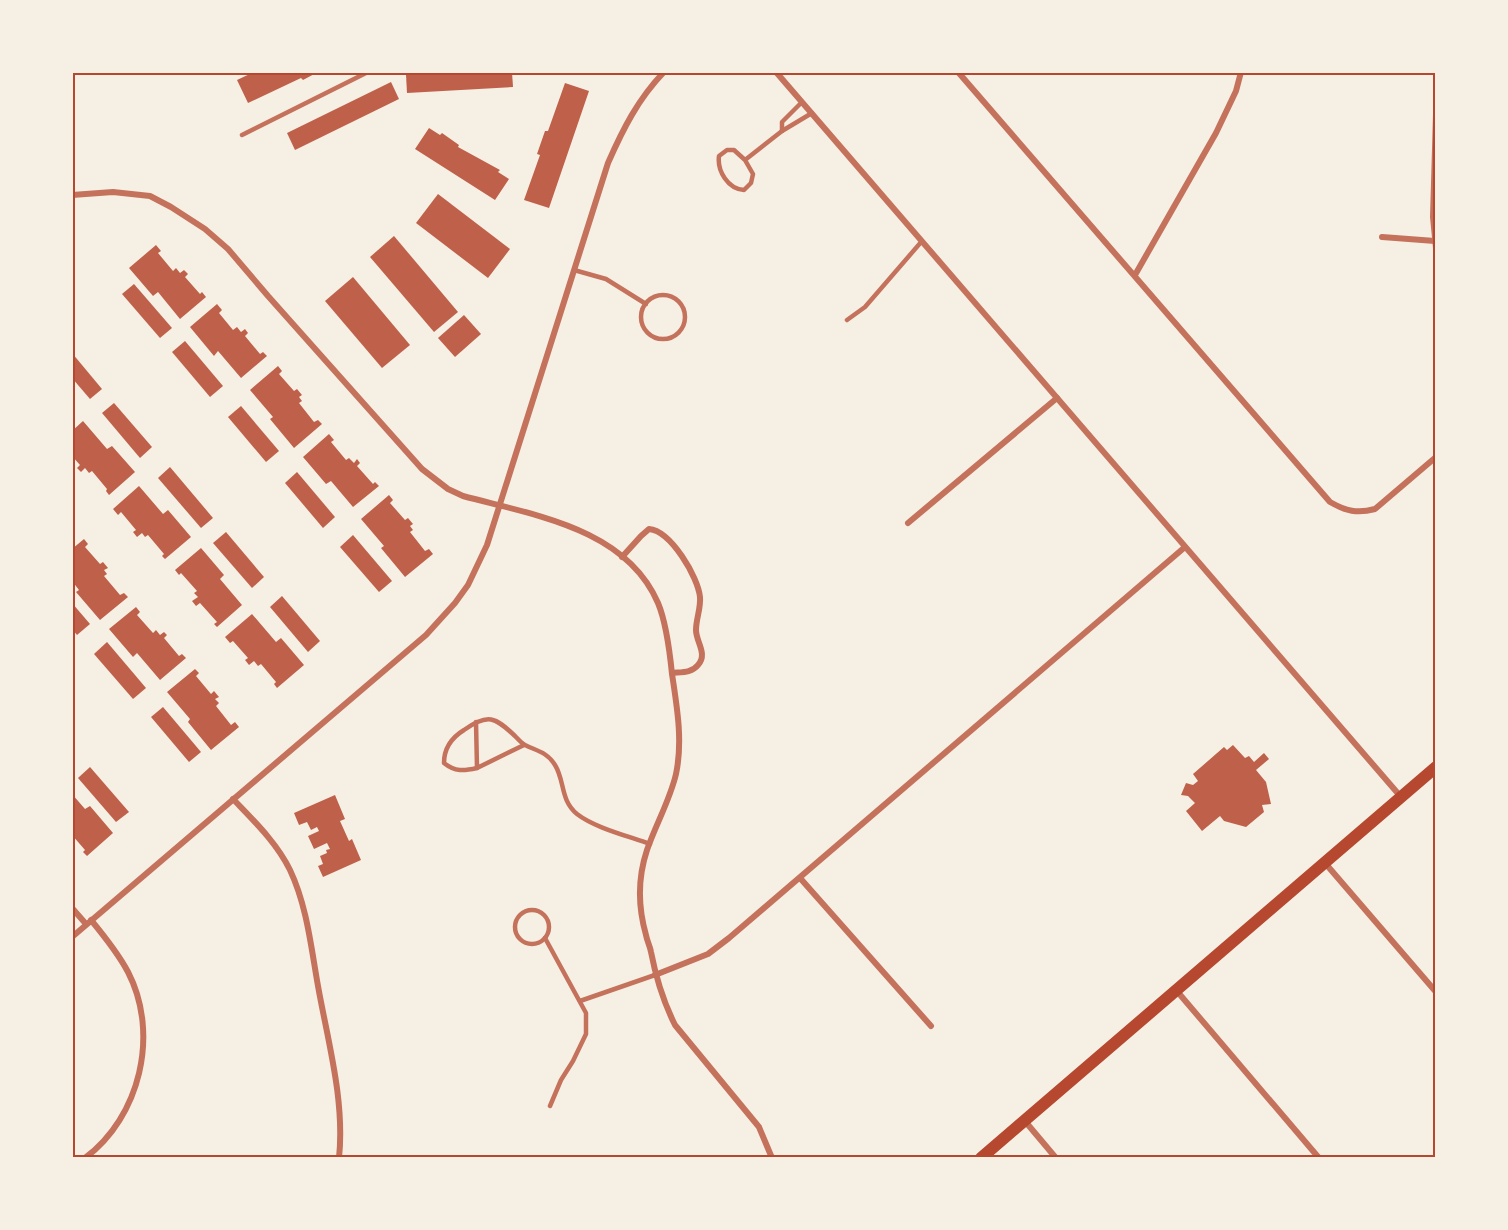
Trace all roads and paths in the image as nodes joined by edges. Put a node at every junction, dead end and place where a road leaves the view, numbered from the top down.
1 (368, 72) edge
2 (664, 72) edge
3 (776, 72) edge
4 (958, 72) edge
5 (1241, 72) edge
6 (802, 102) junction
7 (812, 113) junction
8 (1436, 114) edge
9 (782, 131) junction
10 (242, 135) dead end
11 (745, 160) junction
12 (72, 195) edge
13 (1382, 237) dead end
14 (922, 241) junction
15 (1435, 244) edge
16 (574, 270) junction
17 (1135, 275) junction
18 (646, 304) junction
19 (847, 320) dead end
20 (1057, 398) junction
21 (1436, 458) edge
22 (499, 506) junction
23 (908, 523) dead end
24 (1185, 547) junction
25 (622, 557) junction
26 (672, 672) junction
27 (476, 722) junction
28 (524, 745) junction
29 (1436, 767) edge
30 (477, 768) junction
31 (1401, 797) junction
32 (233, 799) junction
33 (650, 844) junction
34 (1325, 862) junction
35 (800, 878) junction
36 (72, 908) edge
37 (89, 922) junction
38 (72, 937) edge
39 (545, 938) junction
40 (655, 975) junction
41 (1176, 990) junction
42 (1436, 992) edge
43 (580, 1002) junction
44 (931, 1026) dead end
45 (550, 1106) dead end
46 (1024, 1120) junction
47 (85, 1158) edge
48 (339, 1158) edge
49 (772, 1158) edge
50 (981, 1158) edge
51 (1056, 1158) edge
52 (1319, 1158) edge

1 - 10 lane
2 - 16 street
3 - 6 street
4 - 17 street
5 - 17 street
6 - 7 street
6 - 9 lane
7 - 9 lane
7 - 14 street
8 - 15 street
9 - 11 lane
11 - 11 lane
12 - 22 street
13 - 15 street
14 - 19 lane
14 - 20 street
16 - 18 lane
16 - 22 street
17 - 21 street
18 - 18 lane
20 - 23 street
20 - 24 street
22 - 25 street
22 - 32 street
24 - 31 street
24 - 35 street
25 - 26 street
25 - 26 street
26 - 33 street
27 - 28 lane
27 - 30 lane
27 - 30 lane
28 - 30 lane
28 - 33 lane
29 - 31 main road
31 - 34 main road
32 - 37 street
32 - 48 street
33 - 40 street
34 - 41 main road
34 - 42 street
35 - 40 street
35 - 44 street
36 - 37 street
37 - 38 street
37 - 47 street
39 - 39 lane
39 - 43 lane
40 - 43 lane
40 - 49 street
41 - 46 main road
41 - 52 street
43 - 45 lane
46 - 50 main road
46 - 51 street

